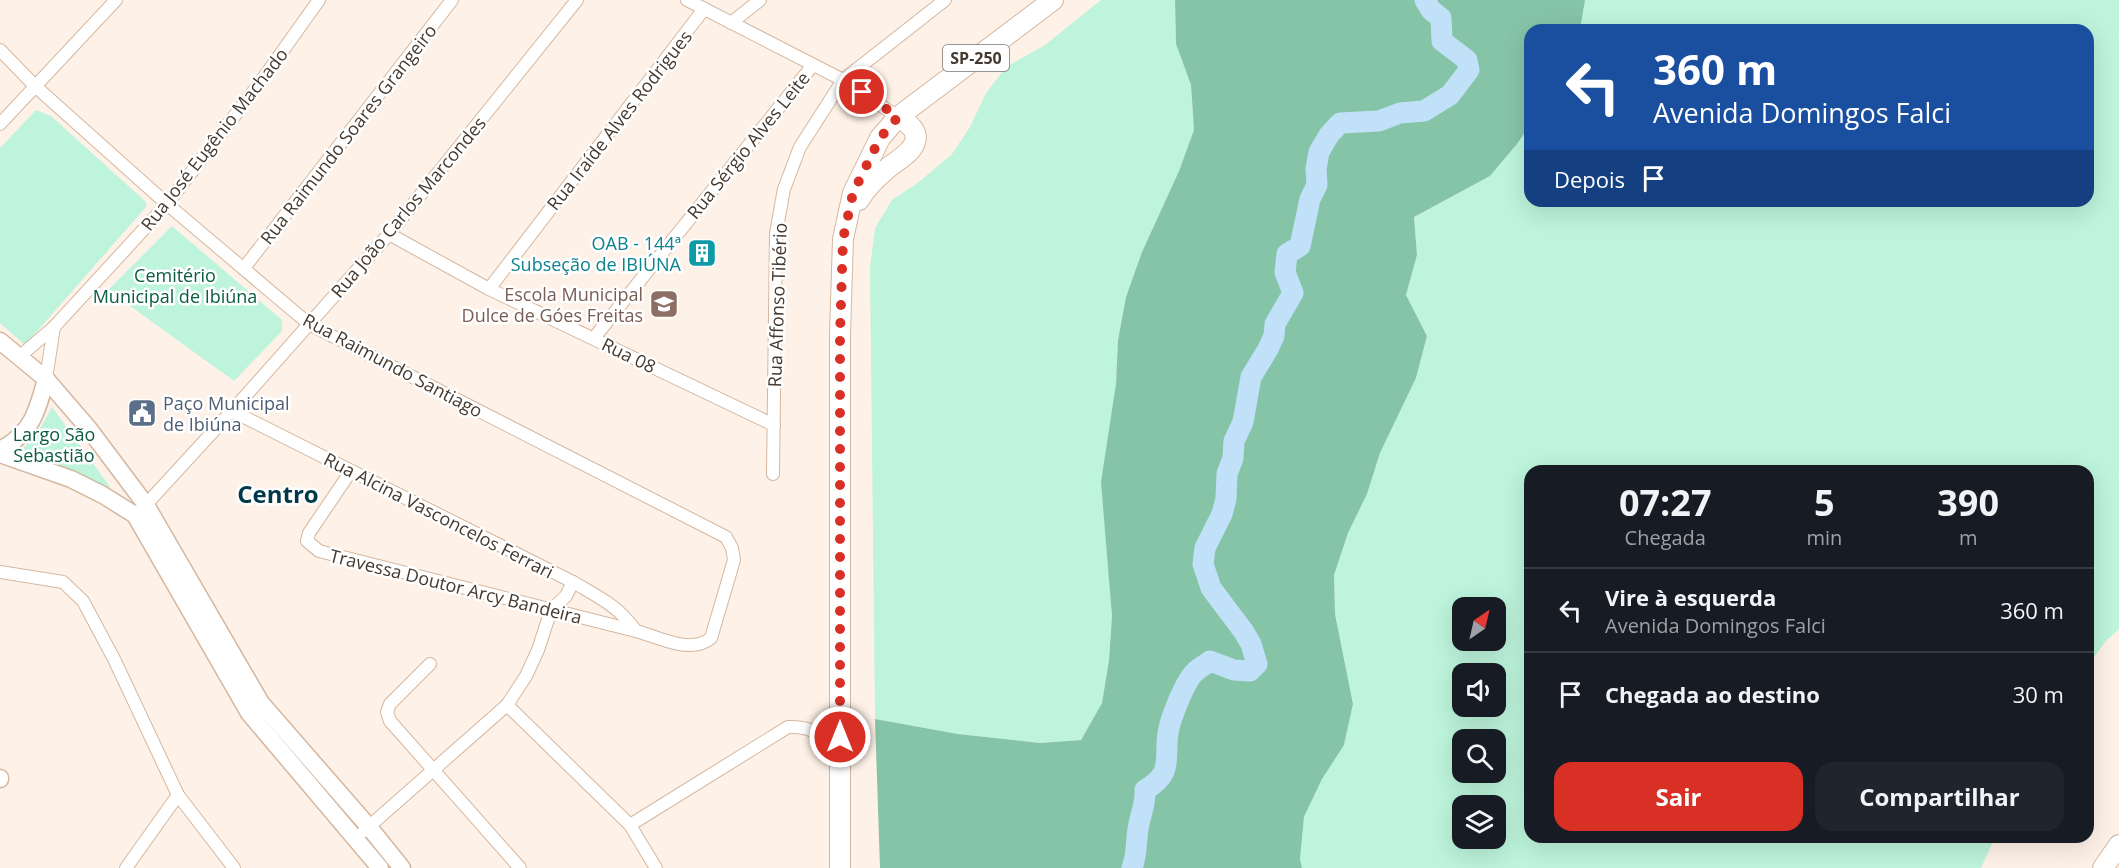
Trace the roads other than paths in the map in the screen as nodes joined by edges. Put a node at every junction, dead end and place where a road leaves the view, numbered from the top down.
1 (116, 0) edge
2 (319, 0) edge
3 (452, 0) edge
4 (577, 0) edge
5 (687, 0) edge
6 (760, 0) edge
7 (945, 0) edge
8 (1053, 0) edge
9 (704, 9) junction
10 (731, 23) junction
11 (0, 50) edge
12 (813, 64) junction
13 (843, 80) junction
14 (34, 87) junction
15 (898, 117) junction
16 (0, 124) edge
17 (167, 204) junction
18 (389, 234) junction
19 (843, 239) junction
20 (244, 268) junction
21 (489, 288) junction
22 (309, 324) junction
23 (54, 327) junction
24 (594, 339) junction
25 (0, 341) edge
26 (19, 357) junction
27 (46, 379) junction
28 (232, 411) junction
29 (774, 425) junction
30 (0, 452) edge
31 (351, 471) junction
32 (773, 474) dead end
33 (141, 510) junction
34 (0, 572) edge
35 (573, 582) junction
36 (551, 610) junction
37 (636, 631) junction
38 (688, 646) joint
39 (430, 664) dead end
40 (507, 705) junction
41 (255, 708) junction
42 (840, 756) junction
43 (434, 771) junction
44 (178, 795) junction
45 (630, 825) junction
46 (369, 827) junction
47 (355, 839) junction
48 (2119, 845) edge
49 (126, 868) edge
50 (234, 868) edge
51 (380, 868) edge
52 (402, 868) edge
53 (520, 868) edge
54 (656, 868) edge
55 (840, 868) edge
56 (2103, 868) edge

1 - 14 street
2 - 17 street, Rua José Eugênio Machado
3 - 20 street, Rua Raimundo Soares Grangeiro
4 - 18 street, Rua João Carlos Marcondes
5 - 9 street
6 - 10 street
7 - 13 street, Rua Affonso Tibério
8 - 15 main road, SP-250
9 - 10 street
9 - 21 street, Rua Iraíde Alves Rodrigues
10 - 12 street
11 - 14 street, Rua Raimundo Santiago
12 - 13 street
12 - 24 street, Rua Sérgio Alves Leite
13 - 15 street
13 - 29 street, Rua Affonso Tibério
14 - 16 street
14 - 17 street, Rua Raimundo Santiago
15 - 19 main road, SP-250
15 - 19 main road
17 - 20 street, Rua Raimundo Santiago
17 - 23 street, Rua José Eugênio Machado
18 - 21 street, Rua 08
18 - 22 street, Rua João Carlos Marcondes
19 - 42 main road, SP-250
20 - 22 street, Rua Raimundo Santiago
21 - 24 street, Rua 08
22 - 28 street, Rua João Carlos Marcondes
22 - 38 street, Rua Raimundo Santiago
23 - 26 street, Rua José Eugênio Machado
23 - 27 street
24 - 29 street, Rua 08
25 - 26 main road
26 - 27 main road
27 - 30 main road
27 - 33 main road
28 - 31 street, Rua Alcina Vasconcelos Ferrari
28 - 33 street, Rua João Carlos Marcondes
29 - 32 street, Rua Affonso Tibério
30 - 33 main road
31 - 35 street, Rua Alcina Vasconcelos Ferrari
31 - 36 street, Travessa Doutor Arcy Bandeira
33 - 41 main road
34 - 44 street
35 - 36 street
35 - 37 street, Rua Alcina Vasconcelos Ferrari
36 - 37 street, Travessa Doutor Arcy Bandeira
36 - 40 street
37 - 38 street, Travessa Doutor Arcy Bandeira
39 - 43 street
40 - 43 street
40 - 45 street
41 - 46 main road
41 - 47 main road
42 - 45 street
42 - 55 main road, SP-250
43 - 46 street
43 - 53 street
44 - 49 street
44 - 50 street
45 - 54 street
46 - 47 street
46 - 52 main road
47 - 51 main road
48 - 56 main road

